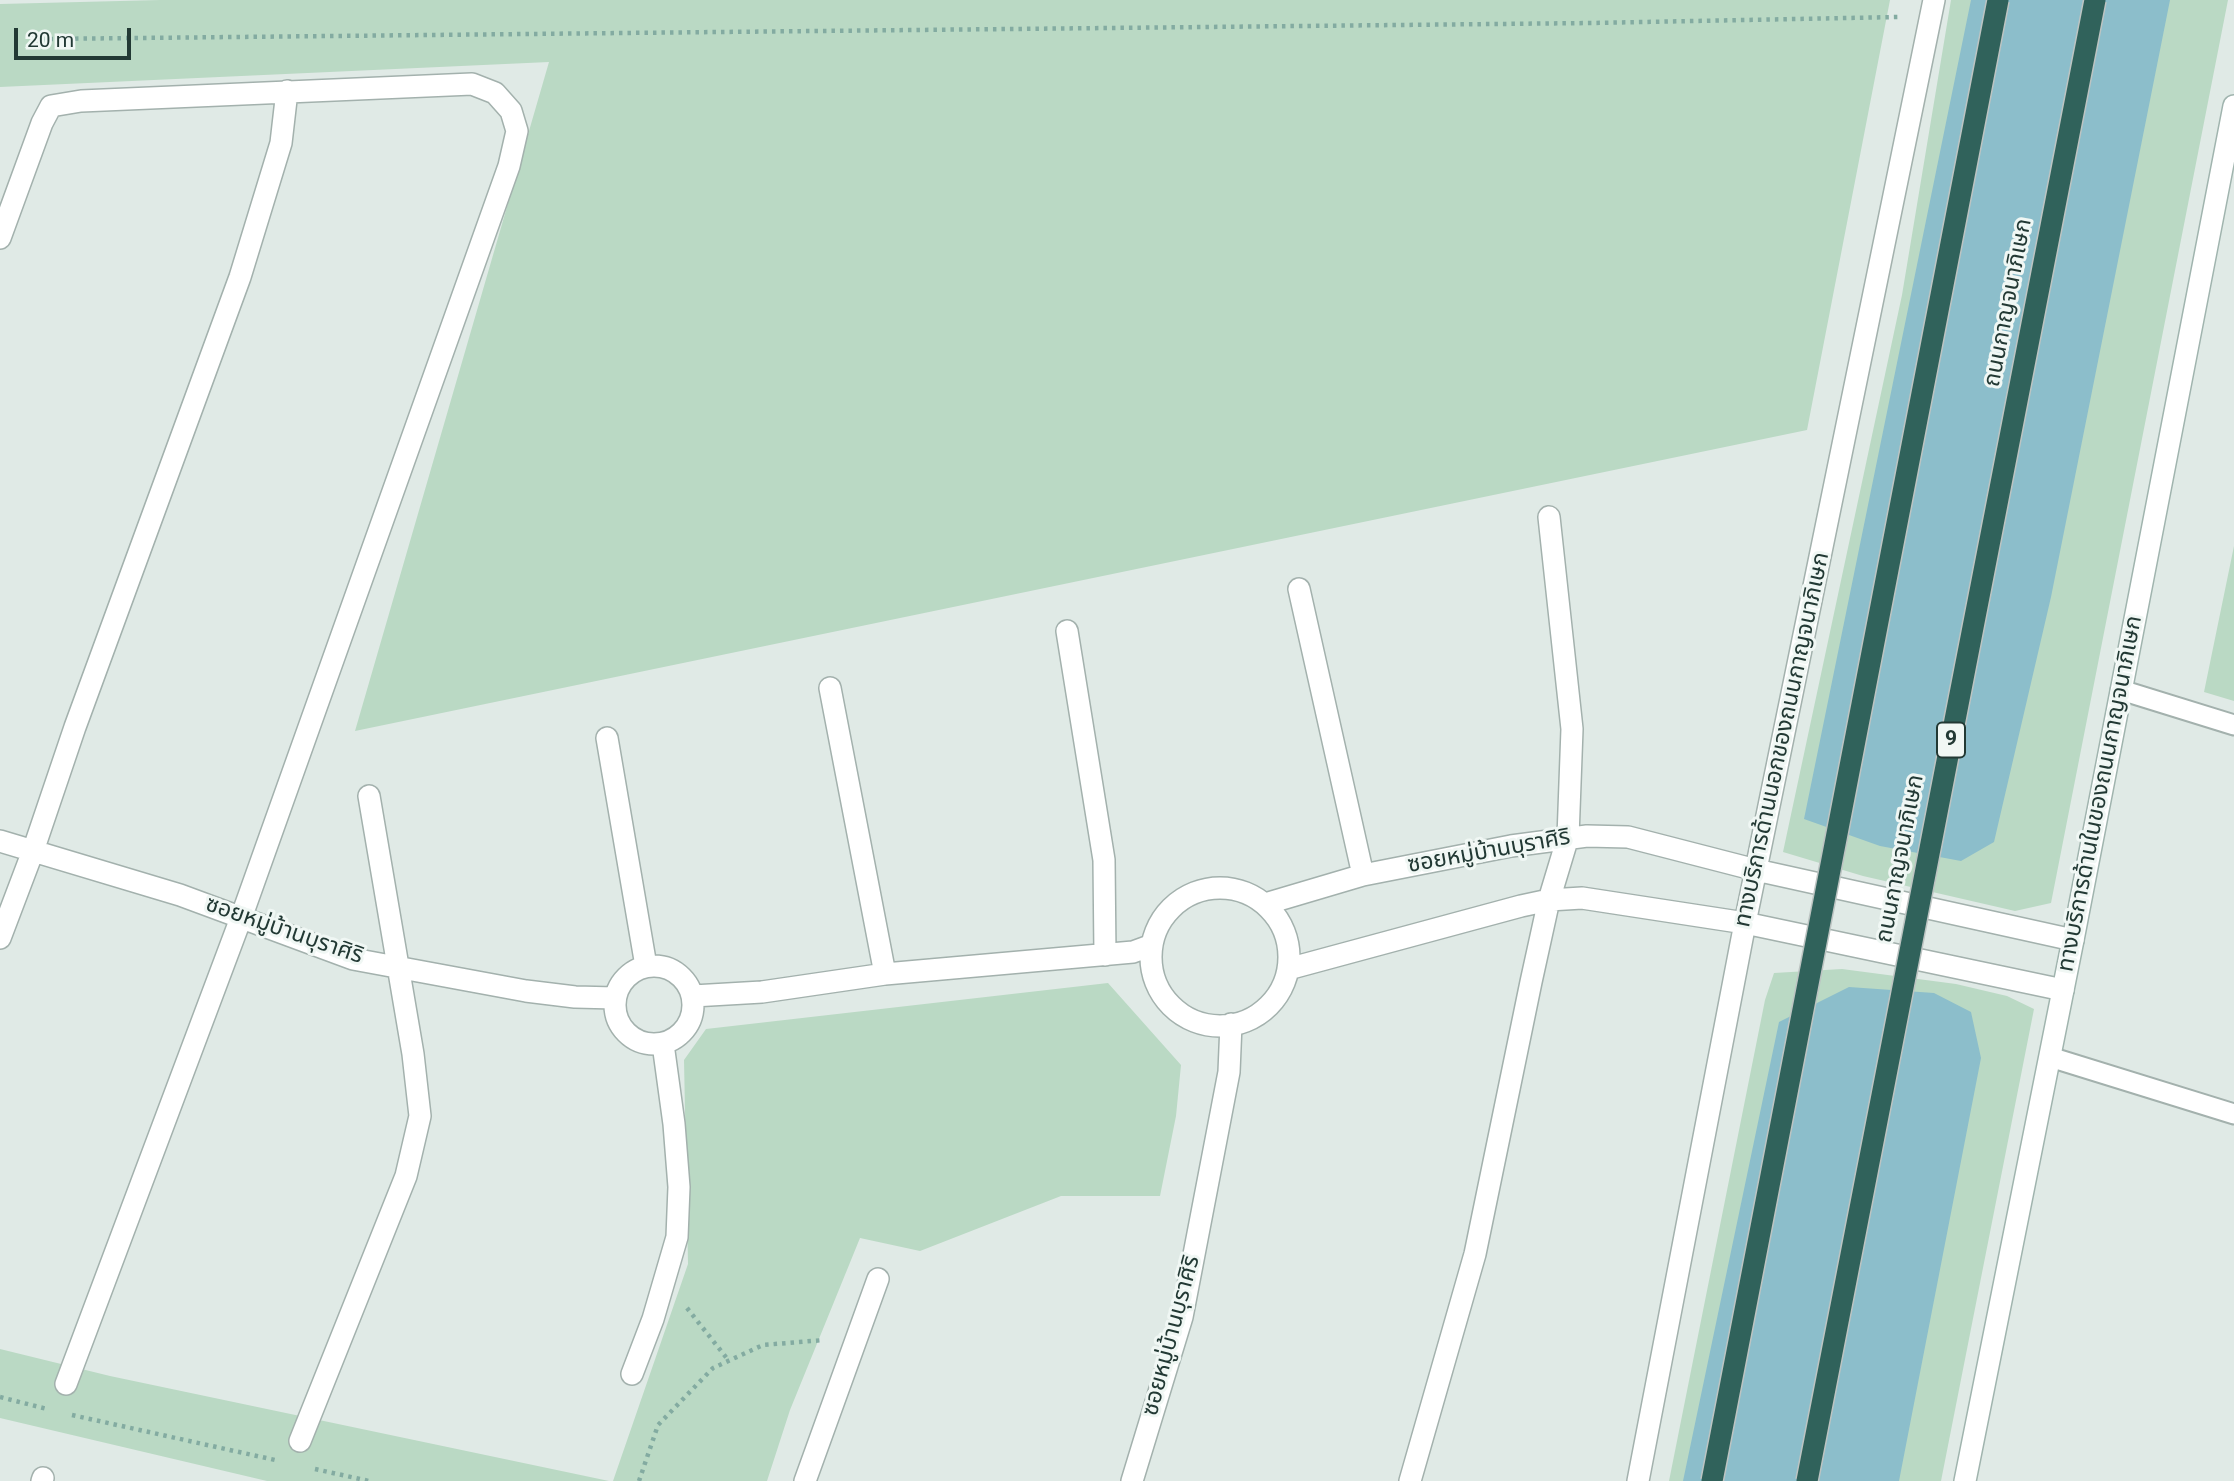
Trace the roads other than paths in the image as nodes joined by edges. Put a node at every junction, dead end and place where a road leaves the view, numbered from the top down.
1 (1998, 0) edge
2 (2095, 0) edge
3 (1933, 8) edge
4 (287, 91) junction
5 (2234, 106) edge
6 (0, 238) edge
7 (1549, 517) dead end
8 (1299, 589) dead end
9 (1067, 631) dead end
10 (830, 688) dead end
11 (2121, 690) junction
12 (2234, 725) edge
13 (607, 738) dead end
14 (369, 796) dead end
15 (1568, 837) junction
16 (0, 841) edge
17 (33, 851) junction
18 (1756, 870) junction
19 (1363, 875) junction
20 (1549, 900) junction
21 (1265, 904) junction
22 (241, 918) junction
23 (1745, 923) junction
24 (0, 938) edge
25 (2073, 940) junction
26 (1152, 945) junction
27 (1105, 955) junction
28 (646, 966) junction
29 (398, 967) junction
30 (1288, 969) junction
31 (885, 974) junction
32 (2063, 990) junction
33 (693, 996) junction
34 (615, 998) junction
35 (1231, 1024) junction
36 (663, 1044) junction
37 (2050, 1057) junction
38 (2234, 1114) edge
39 (878, 1279) dead end
40 (632, 1374) dead end
41 (66, 1384) dead end
42 (300, 1441) dead end
43 (806, 1481) edge
44 (1132, 1481) edge
45 (1409, 1481) edge
46 (1638, 1481) edge
47 (1712, 1481) edge
48 (1807, 1481) edge
49 (1965, 1481) edge

1 - 47 highway, bridge
2 - 48 highway, ถนนกาญจนาภิเษก / 9, bridge
3 - 18 street, ทางบริการด้านนอกของถนนกาญจนาภิเษก
4 - 6 street
4 - 17 street
4 - 22 street
5 - 11 street, ทางบริการด้านในของถนนกาญจนาภิเษก
7 - 15 street
8 - 19 street
9 - 27 street
10 - 31 street
11 - 12 lane
11 - 25 street, ทางบริการด้านในของถนนกาญจนาภิเษก
13 - 28 street
14 - 29 street
15 - 18 street, ซอยหมู่บ้านบุราศิริ
15 - 19 street, ซอยหมู่บ้านบุราศิริ
15 - 20 street
16 - 17 street, ซอยหมู่บ้านบุราศิริ
17 - 22 street, ซอยหมู่บ้านบุราศิริ
17 - 24 street
18 - 23 street, ทางบริการด้านนอกของถนนกาญจนาภิเษก
18 - 25 street, ซอยหมู่บ้านบุราศิริ
19 - 21 street, ซอยหมู่บ้านบุราศิริ
20 - 23 street
20 - 30 street
20 - 45 street
21 - 26 street
21 - 30 street
22 - 29 street, ซอยหมู่บ้านบุราศิริ
22 - 41 street
23 - 32 street
23 - 46 street, ทางบริการด้านนอกของถนนกาญจนาภิเษก
25 - 32 street, ทางบริการด้านในของถนนกาญจนาภิเษก
26 - 27 street
26 - 35 street
27 - 31 street
28 - 33 street
28 - 34 street
29 - 34 street, ซอยหมู่บ้านบุราศิริ
29 - 42 street
30 - 35 street
31 - 33 street
32 - 37 street, ทางบริการด้านในของถนนกาญจนาภิเษก
33 - 36 street
34 - 36 street
35 - 44 street, ซอยหมู่บ้านบุราศิริ
36 - 40 street
37 - 38 lane
37 - 49 street, ทางบริการด้านในของถนนกาญจนาภิเษก
39 - 43 street

